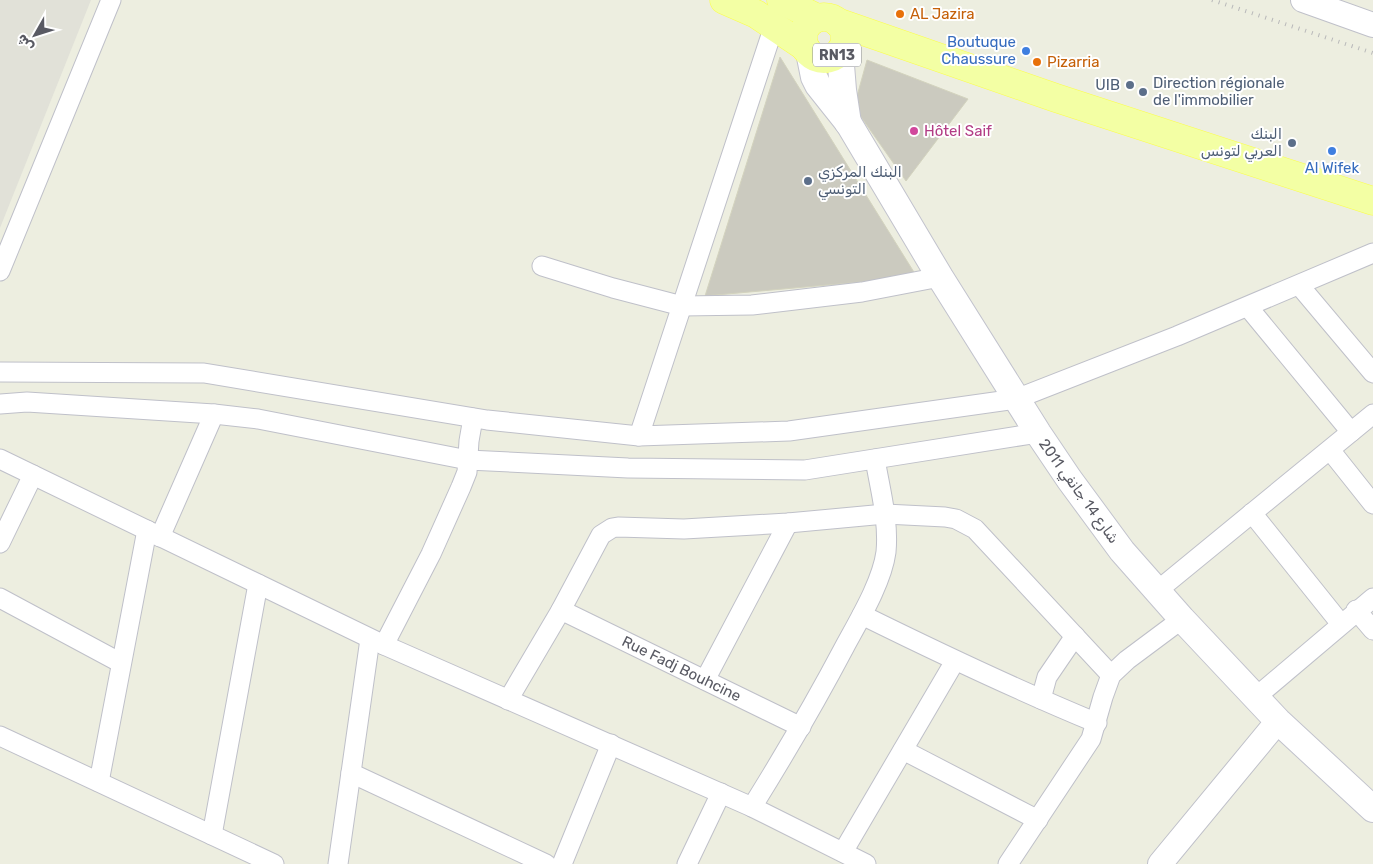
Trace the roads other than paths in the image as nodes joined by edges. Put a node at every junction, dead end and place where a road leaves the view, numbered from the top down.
1 (110, 0) edge
2 (724, 0) edge
3 (781, 0) edge
4 (1303, 0) edge
5 (1373, 25) edge
6 (774, 26) junction
7 (835, 35) junction
8 (807, 50) junction
9 (848, 124) junction
10 (1373, 202) edge
11 (1373, 253) edge
12 (542, 266) dead end
13 (0, 271) edge
14 (940, 277) junction
15 (1299, 285) junction
16 (682, 306) junction
17 (1248, 307) junction
18 (0, 372) edge
19 (1373, 373) edge
20 (1016, 399) junction
21 (0, 404) edge
22 (214, 414) junction
23 (1373, 414) edge
24 (473, 418) junction
25 (1351, 432) junction
26 (1038, 433) junction
27 (639, 436) junction
28 (1330, 450) junction
29 (0, 459) edge
30 (874, 459) junction
31 (468, 460) junction
32 (33, 475) junction
33 (1373, 504) edge
34 (1252, 513) junction
35 (885, 514) junction
36 (788, 523) junction
37 (154, 533) junction
38 (0, 543) edge
39 (258, 584) junction
40 (1157, 591) junction
41 (0, 598) edge
42 (1373, 598) edge
43 (561, 610) junction
44 (1356, 610) junction
45 (862, 615) junction
46 (1182, 619) junction
47 (1341, 624) junction
48 (1373, 630) edge
49 (1075, 636) junction
50 (377, 642) junction
51 (955, 661) junction
52 (122, 663) junction
53 (1112, 675) junction
54 (705, 680) junction
55 (1256, 697) junction
56 (1040, 699) junction
57 (508, 700) junction
58 (1278, 721) junction
59 (1097, 723) junction
60 (801, 727) junction
61 (0, 736) edge
62 (611, 744) junction
63 (903, 750) junction
64 (351, 773) junction
65 (99, 782) junction
66 (721, 794) junction
67 (752, 807) junction
68 (1373, 808) edge
69 (1038, 820) junction
70 (212, 835) junction
71 (843, 852) junction
72 (274, 864) edge
73 (338, 864) edge
74 (546, 864) edge
75 (562, 864) edge
76 (687, 864) edge
77 (866, 864) edge
78 (1008, 864) edge
79 (1160, 864) edge

1 - 13 street
2 - 6 main road, RN13
3 - 7 main road
4 - 5 street
6 - 8 main road, RN13
6 - 16 street
7 - 8 main road, RN13
7 - 9 main road, شارع 14 جانفي 2011
7 - 10 main road, RN13
8 - 9 main road, شارع 14 جانفي 2011
9 - 14 main road, شارع 14 جانفي 2011
11 - 15 street
12 - 16 street
14 - 16 street
14 - 20 main road, شارع 14 جانفي 2011
15 - 17 street
15 - 19 street
16 - 27 street
17 - 20 street
17 - 25 street
18 - 24 street
20 - 26 main road, شارع 14 جانفي 2011
20 - 27 street
21 - 22 street
22 - 31 street
22 - 37 street
23 - 25 street
24 - 27 street
24 - 31 street
25 - 28 street
26 - 30 street
26 - 40 main road, شارع 14 جانفي 2011
28 - 33 street
28 - 34 street
29 - 32 street
30 - 31 street
30 - 35 street
31 - 50 street
32 - 37 street
32 - 38 street
34 - 40 street
34 - 47 street
35 - 36 street
35 - 45 street
35 - 49 street
36 - 43 street
36 - 54 street
37 - 39 street
37 - 52 street
39 - 50 street
39 - 70 street
40 - 46 main road, شارع 14 جانفي 2011
41 - 52 street
42 - 44 street
43 - 54 street, Rue Fadj Bouhcine
43 - 57 street
44 - 47 street
44 - 48 street
45 - 51 street
45 - 60 street
46 - 53 street
46 - 55 main road, شارع 14 جانفي 2011
47 - 55 street
49 - 53 street
49 - 56 street
50 - 57 street
50 - 64 street
51 - 56 street
51 - 63 street
52 - 65 street
53 - 59 street
54 - 60 street, Rue Fadj Bouhcine
55 - 58 main road, شارع 14 جانفي 2011
56 - 59 street
57 - 62 street
58 - 68 main road, شارع 14 جانفي 2011
58 - 79 street
59 - 69 street
60 - 67 street
61 - 65 street
62 - 66 street
62 - 75 street
63 - 69 street
63 - 71 street
64 - 73 street
64 - 74 street
65 - 70 street
66 - 67 street
66 - 76 street
67 - 71 street
69 - 78 street
70 - 72 street
71 - 77 street

